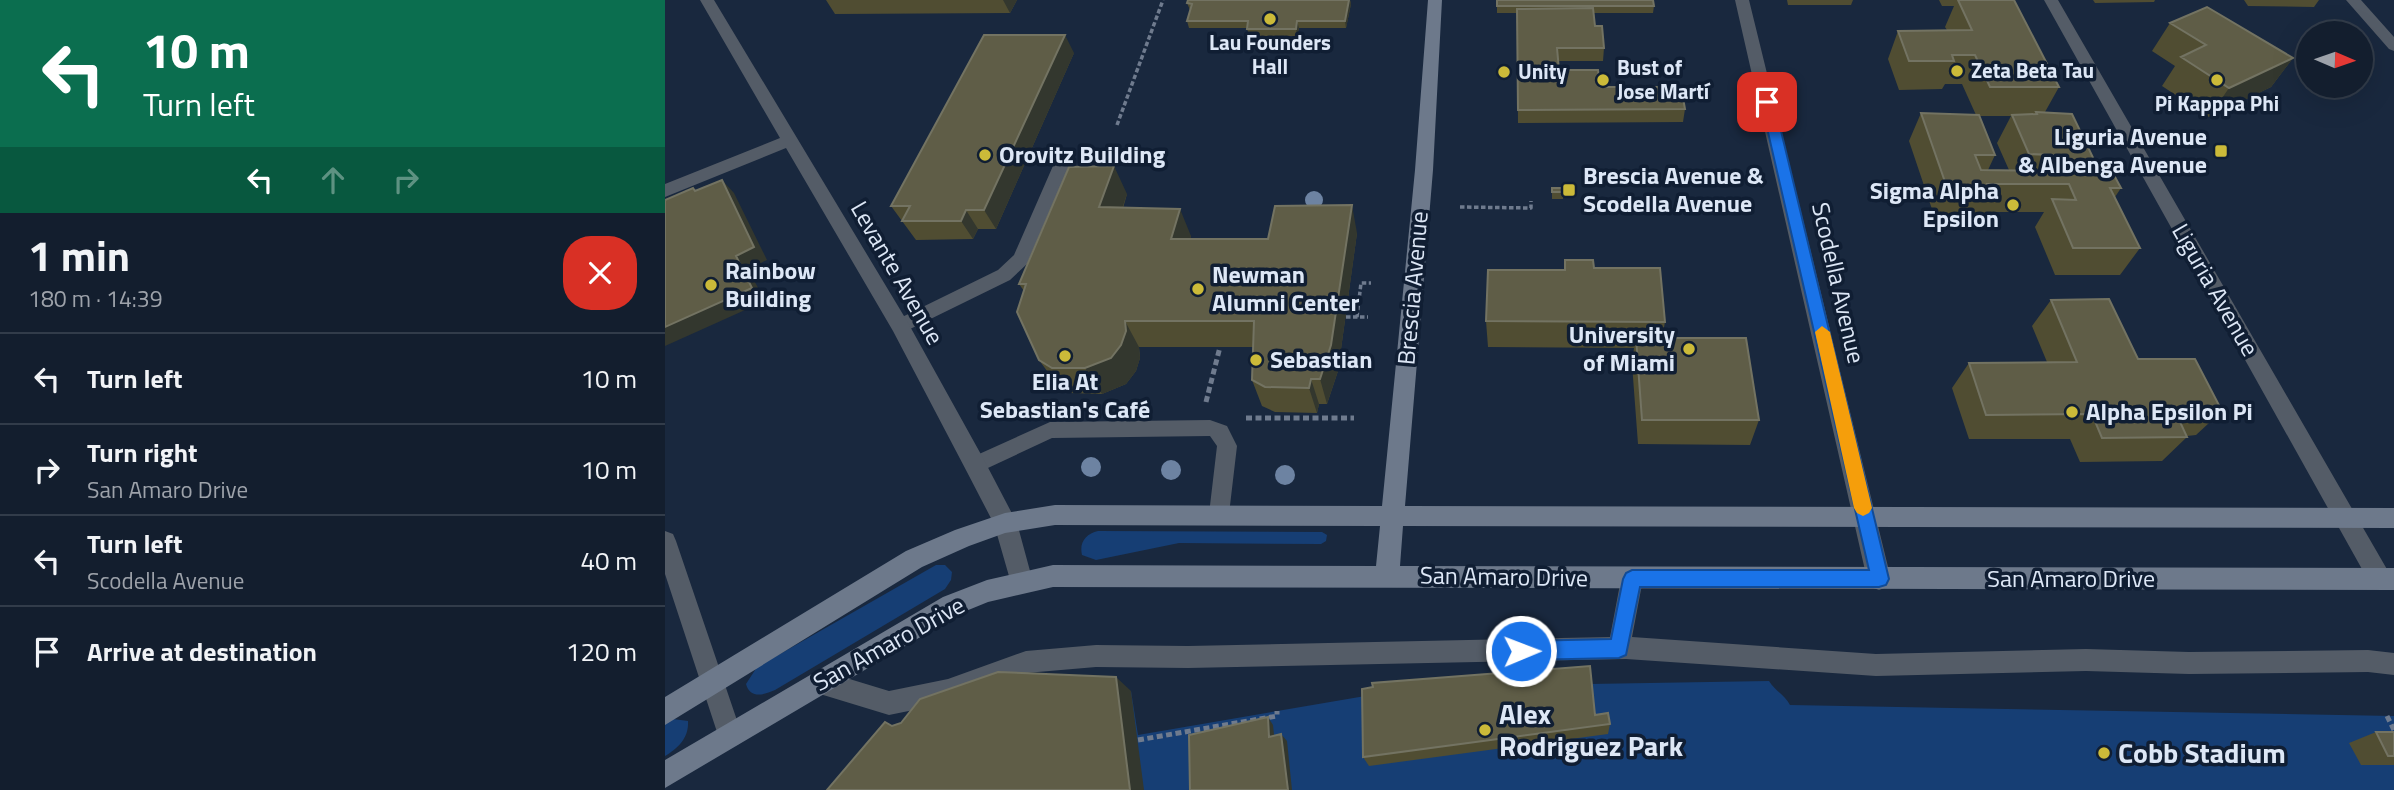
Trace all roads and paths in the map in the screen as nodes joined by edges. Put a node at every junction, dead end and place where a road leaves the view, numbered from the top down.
1 (707, 0) edge
2 (1163, 0) edge
3 (1435, 0) edge
4 (1742, 0) edge
5 (2051, 0) edge
6 (2353, 0) edge
7 (2394, 47) edge
8 (1117, 125) dead end
9 (791, 140) junction
10 (2166, 141) dead end
11 (2198, 141) dead end
12 (1064, 159) dead end
13 (665, 191) edge
14 (1531, 201) dead end
15 (1460, 207) dead end
16 (1371, 283) dead end
17 (1346, 317) dead end
18 (1357, 317) junction
19 (1368, 317) dead end
20 (900, 326) junction
21 (1220, 348) edge
22 (1205, 407) dead end
23 (1245, 418) dead end
24 (1354, 418) dead end
25 (975, 464) junction
26 (1219, 514) junction
27 (1394, 514) junction
28 (1865, 516) junction
29 (2345, 518) junction
30 (2394, 518) edge
31 (1005, 523) junction
32 (665, 541) edge
33 (1387, 576) junction
34 (1632, 579) junction
35 (1879, 579) junction
36 (2387, 579) edge
37 (1021, 582) junction
38 (1619, 648) junction
39 (2394, 664) edge
40 (820, 682) junction
41 (713, 683) junction
42 (1277, 711) dead end
43 (665, 712) edge
44 (2386, 716) dead end
45 (2394, 730) edge
46 (730, 735) junction
47 (1138, 740) dead end
48 (665, 775) edge

1 - 9 street, Levante Avenue
2 - 8 path
3 - 27 street, Brescia Avenue
4 - 28 street, Scodella Avenue
5 - 29 street, Liguria Avenue
6 - 7 street
9 - 13 street
9 - 20 street, Levante Avenue
10 - 11 path
12 - 20 lane
14 - 15 path
16 - 18 path
17 - 18 path
18 - 19 path
20 - 25 street, Levante Avenue
21 - 22 path
23 - 24 path
25 - 26 lane
25 - 31 street, Levante Avenue
26 - 27 street
26 - 31 street
27 - 28 street
27 - 33 street, Brescia Avenue
28 - 29 street
28 - 35 street, Scodella Avenue
29 - 30 street
29 - 36 street, Liguria Avenue
31 - 37 street, Levante Avenue
31 - 41 street
32 - 41 lane
33 - 34 street, San Amaro Drive
33 - 37 street, San Amaro Drive
34 - 35 street, San Amaro Drive
34 - 38 lane
35 - 36 street, San Amaro Drive
37 - 40 street, San Amaro Drive
38 - 39 lane
38 - 40 lane
40 - 46 street, San Amaro Drive
41 - 43 street
41 - 46 lane
42 - 47 path
44 - 45 path
46 - 48 street, San Amaro Drive

